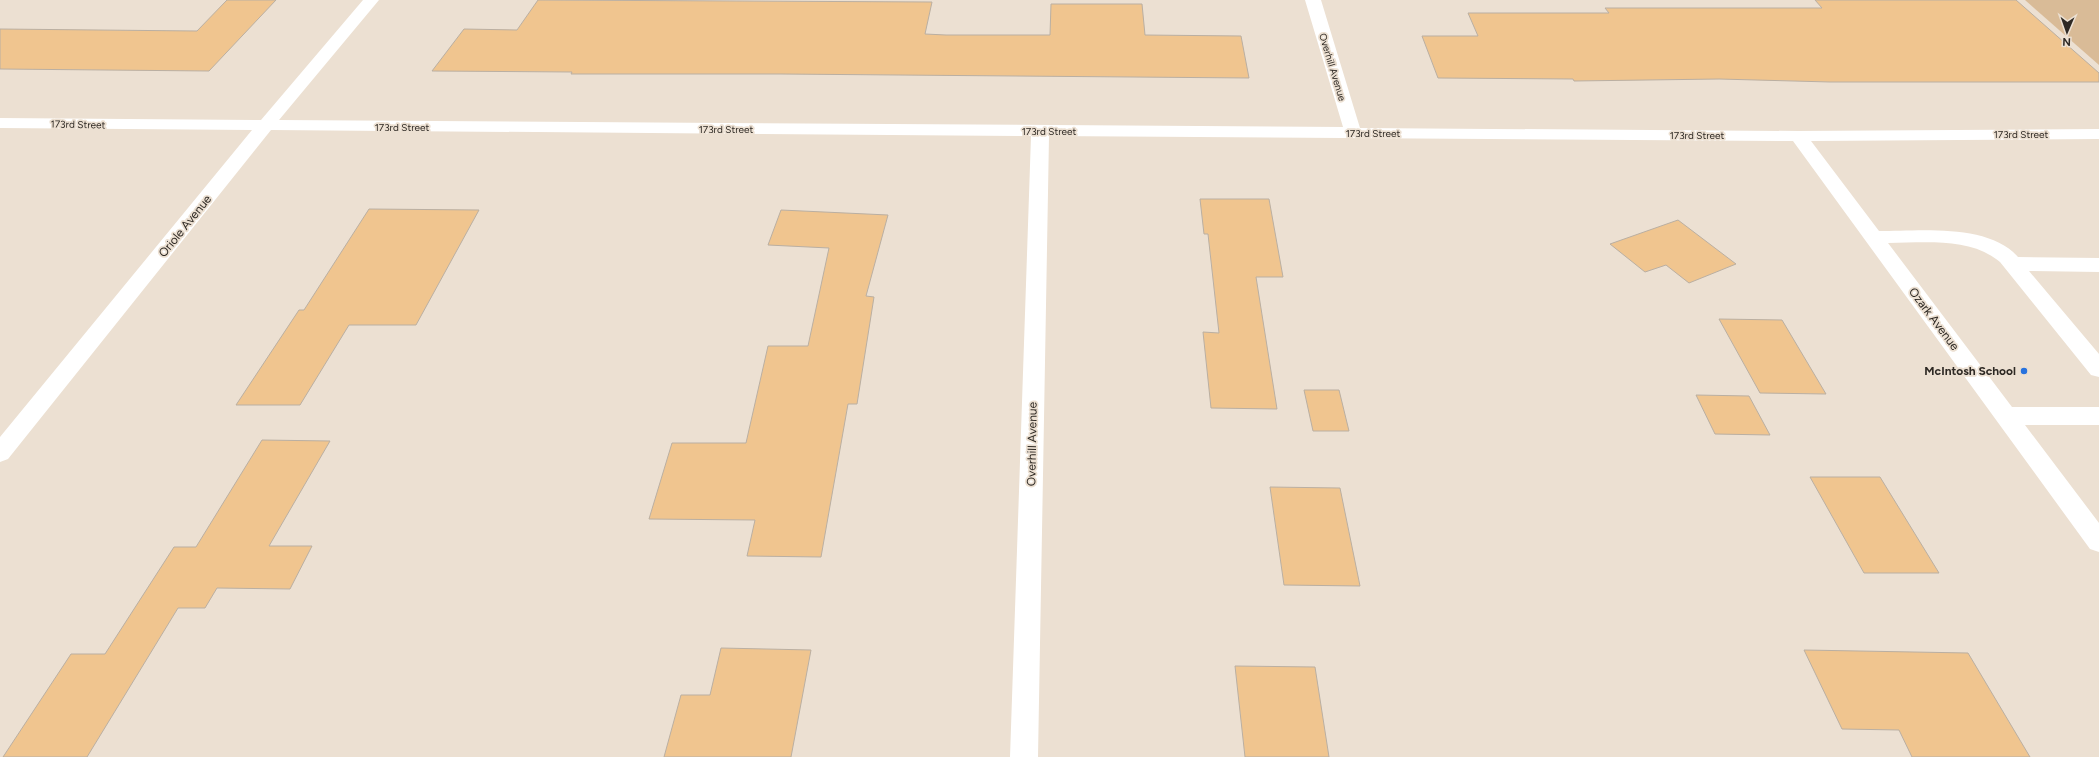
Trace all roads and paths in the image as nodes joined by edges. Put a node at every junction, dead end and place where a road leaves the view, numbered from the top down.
1 (371, 0) edge
2 (1313, 0) edge
3 (0, 123) edge
4 (265, 126) junction
5 (1040, 131) junction
6 (1353, 133) junction
7 (2099, 134) edge
8 (1798, 136) junction
9 (1873, 237) junction
10 (2012, 264) junction
11 (2099, 265) edge
12 (2099, 369) edge
13 (2006, 416) junction
14 (2099, 416) edge
15 (0, 453) edge
16 (2099, 542) edge
17 (1024, 757) edge

1 - 4 street, Oriole Avenue
2 - 6 street, Overhill Avenue
3 - 4 street, 173rd Street
4 - 5 street, 173rd Street
4 - 15 street, Oriole Avenue
5 - 6 street, 173rd Street
5 - 17 street, Overhill Avenue
6 - 8 street, 173rd Street
7 - 8 street, 173rd Street
8 - 9 street, Ozark Avenue
9 - 10 street
9 - 13 street, Ozark Avenue
10 - 11 street
10 - 12 street
13 - 14 street
13 - 16 street, Ozark Avenue

